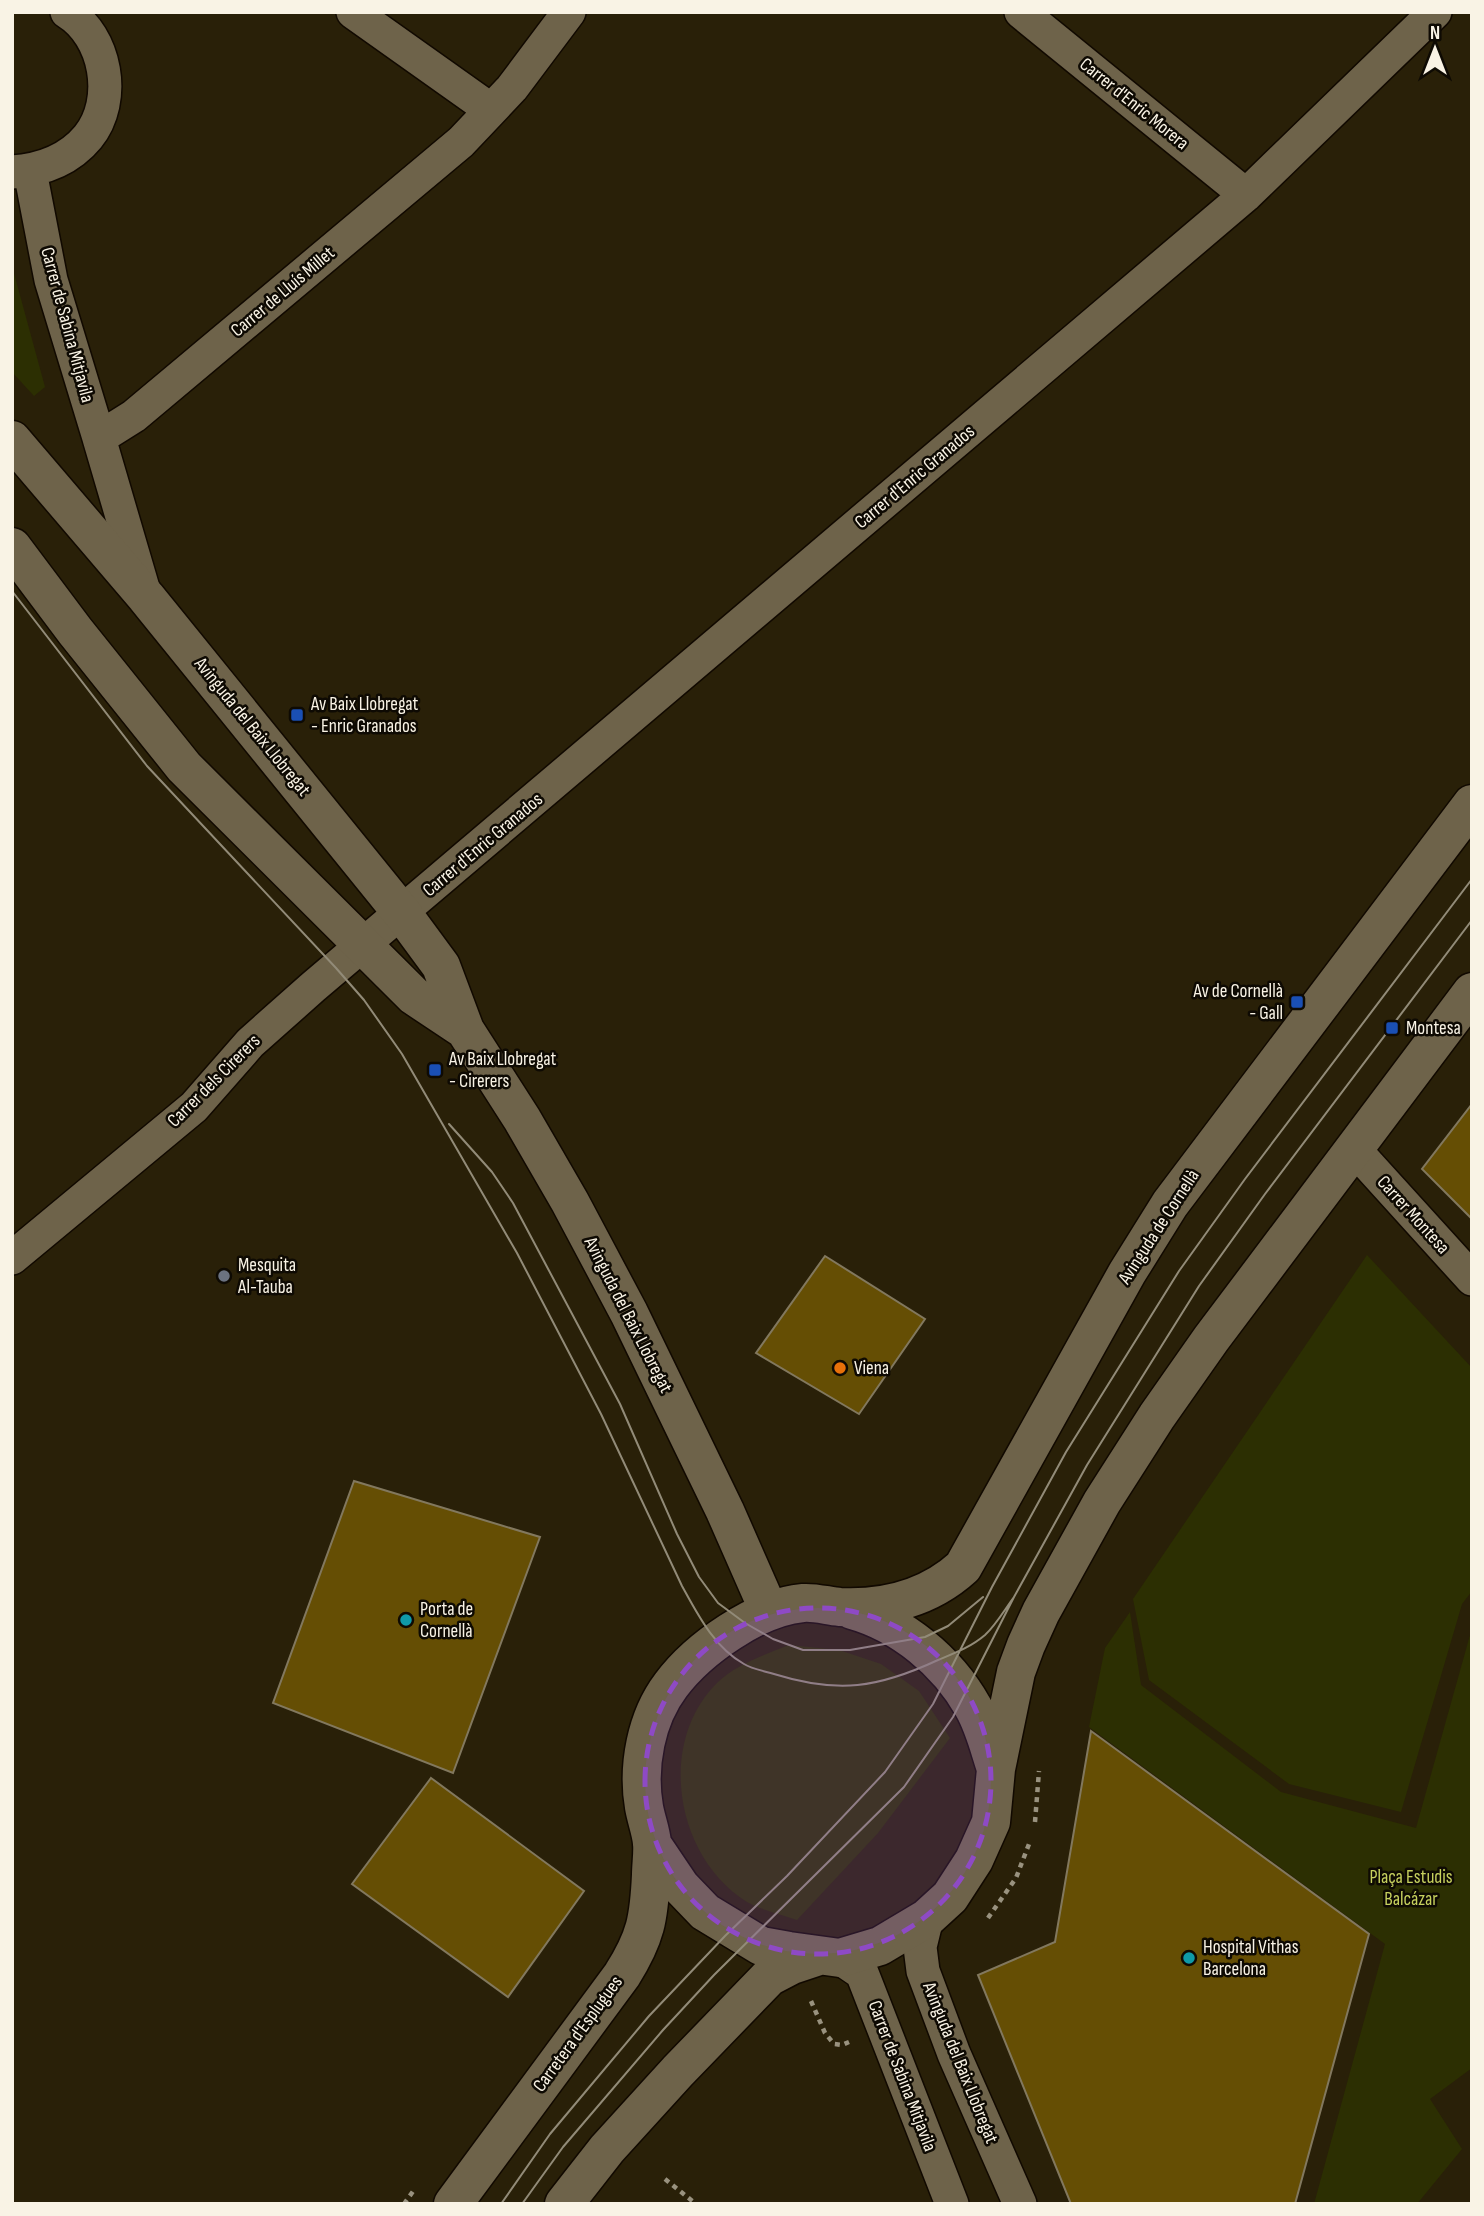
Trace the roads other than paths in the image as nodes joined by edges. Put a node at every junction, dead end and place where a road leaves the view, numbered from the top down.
1 (353, 12) edge
2 (569, 12) edge
3 (1021, 12) edge
4 (1435, 12) edge
5 (70, 13) edge
6 (491, 110) junction
7 (21, 171) edge
8 (1246, 195) junction
9 (99, 438) junction
10 (12, 440) edge
11 (12, 547) edge
12 (146, 597) junction
13 (1472, 804) edge
14 (382, 929) junction
15 (1472, 992) edge
16 (465, 1030) junction
17 (1355, 1150) junction
18 (12, 1258) edge
19 (1472, 1279) edge
20 (840, 1607) junction
21 (769, 1611) junction
22 (996, 1769) junction
23 (652, 1844) junction
24 (927, 1918) junction
25 (829, 1957) junction
26 (453, 2204) edge
27 (564, 2204) edge
28 (952, 2204) edge
29 (1020, 2204) edge

1 - 6 street
2 - 6 street, Carrer de Lluís Millet
3 - 8 street, Carrer d'Enric Morera
4 - 8 street, Carrer d'Enric Granados
5 - 7 street
6 - 9 street, Carrer de Lluís Millet
7 - 9 street, Carrer de Sabina Mitjavila
8 - 14 street, Carrer d'Enric Granados
9 - 12 street
10 - 12 street, Avinguda del Baix Llobregat
11 - 14 street, Avinguda del Baix Llobregat
12 - 14 street, Avinguda del Baix Llobregat
13 - 20 street, Avinguda de Cornellà
14 - 16 street, Avinguda del Baix Llobregat
14 - 16 street, Avinguda del Baix Llobregat
14 - 18 street, Carrer dels Cirerers
15 - 17 street, Avinguda de Cornellà
16 - 21 street, Avinguda del Baix Llobregat
17 - 19 street, Carrer Montesa
17 - 22 street, Avinguda de Cornellà
20 - 21 street, Avinguda de Cornellà
20 - 22 street, Avinguda de Cornellà
21 - 23 street, Carretera d'Esplugues
22 - 24 street, Avinguda de Cornellà
23 - 25 street, Carretera d'Esplugues
23 - 26 street, Carretera d'Esplugues
24 - 25 street, Carretera d'Esplugues
24 - 29 street, Avinguda del Baix Llobregat
25 - 27 street, Carretera d'Esplugues
25 - 28 street, Carrer de Sabina Mitjavila

